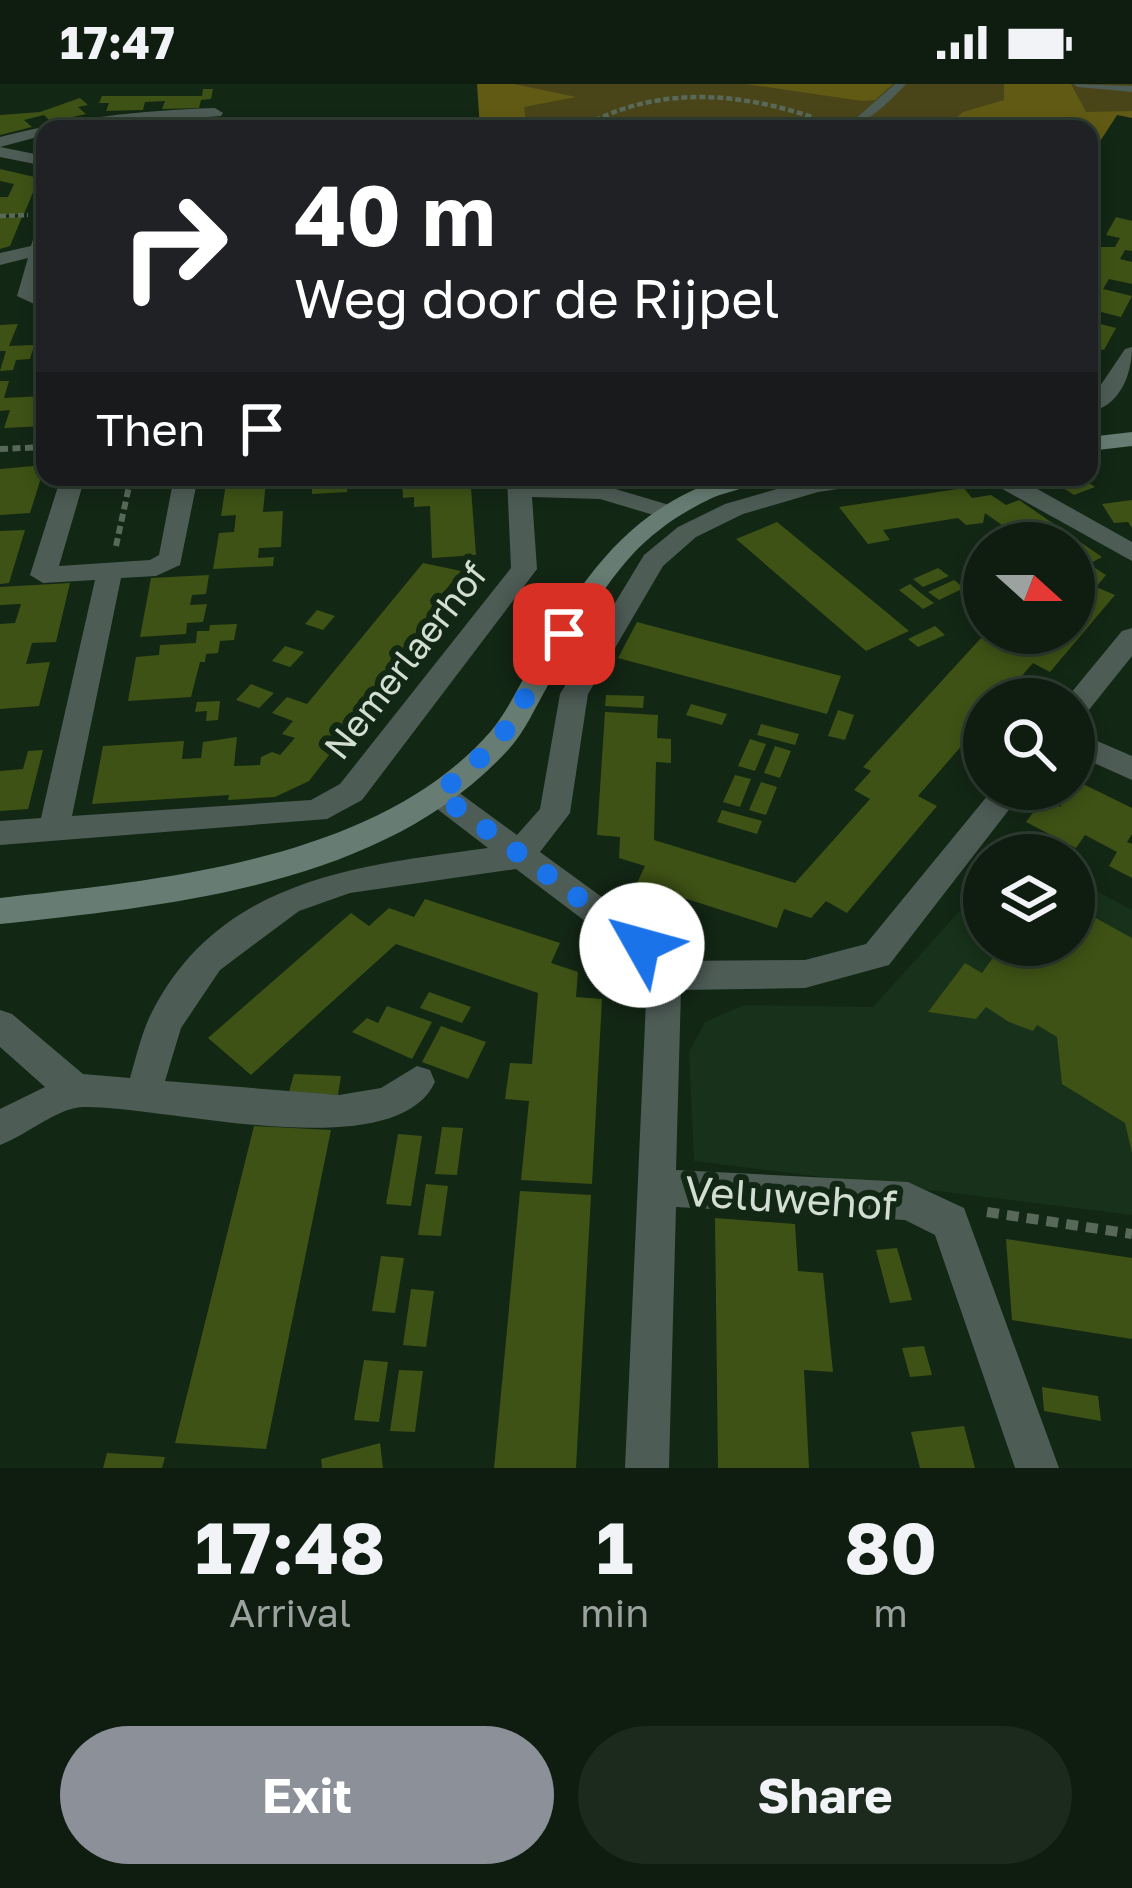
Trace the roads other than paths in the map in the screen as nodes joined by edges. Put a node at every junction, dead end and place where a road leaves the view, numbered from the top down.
1 (901, 84) edge
2 (1078, 84) edge
3 (1132, 88) edge
4 (214, 113) dead end
5 (131, 120) edge
6 (860, 120) edge
7 (36, 132) edge
8 (0, 142) edge
9 (0, 152) edge
10 (36, 159) edge
11 (36, 243) edge
12 (0, 260) edge
13 (36, 262) edge
14 (36, 300) edge
15 (1129, 365) edge
16 (1101, 401) dead end
17 (1132, 439) edge
18 (1098, 443) edge
19 (70, 486) edge
20 (184, 486) edge
21 (520, 486) edge
22 (545, 486) edge
23 (716, 486) edge
24 (812, 486) edge
25 (1013, 486) edge
26 (667, 512) junction
27 (1132, 553) edge
28 (110, 571) junction
29 (1132, 637) edge
30 (1095, 683) edge
31 (1095, 752) edge
32 (1132, 769) edge
33 (439, 794) junction
34 (993, 810) edge
35 (54, 829) junction
36 (0, 833) edge
37 (518, 856) junction
38 (0, 910) edge
39 (664, 976) junction
40 (0, 1024) edge
41 (417, 1082) dead end
42 (75, 1090) junction
43 (143, 1094) junction
44 (0, 1128) edge
45 (656, 1187) junction
46 (647, 1468) edge
47 (1037, 1468) edge

1 - 6 lane
2 - 3 lane
4 - 5 street
7 - 8 street
9 - 10 street
11 - 12 street
13 - 14 street
15 - 16 street
17 - 18 street
19 - 28 street
20 - 28 street
21 - 35 street, Nemerlaerhof
22 - 26 street, Nemerlaerhof
23 - 26 street
24 - 37 street
25 - 27 street
26 - 33 street
28 - 35 street
29 - 30 street
31 - 32 street
33 - 37 street
33 - 38 street
34 - 39 street
35 - 36 street, Nemerlaerhof
37 - 39 street
37 - 43 street
39 - 45 street, Veluwehof
40 - 42 street
41 - 43 street
42 - 43 street
42 - 44 street
45 - 46 street, Veluwehof
45 - 47 street, Veluwehof

